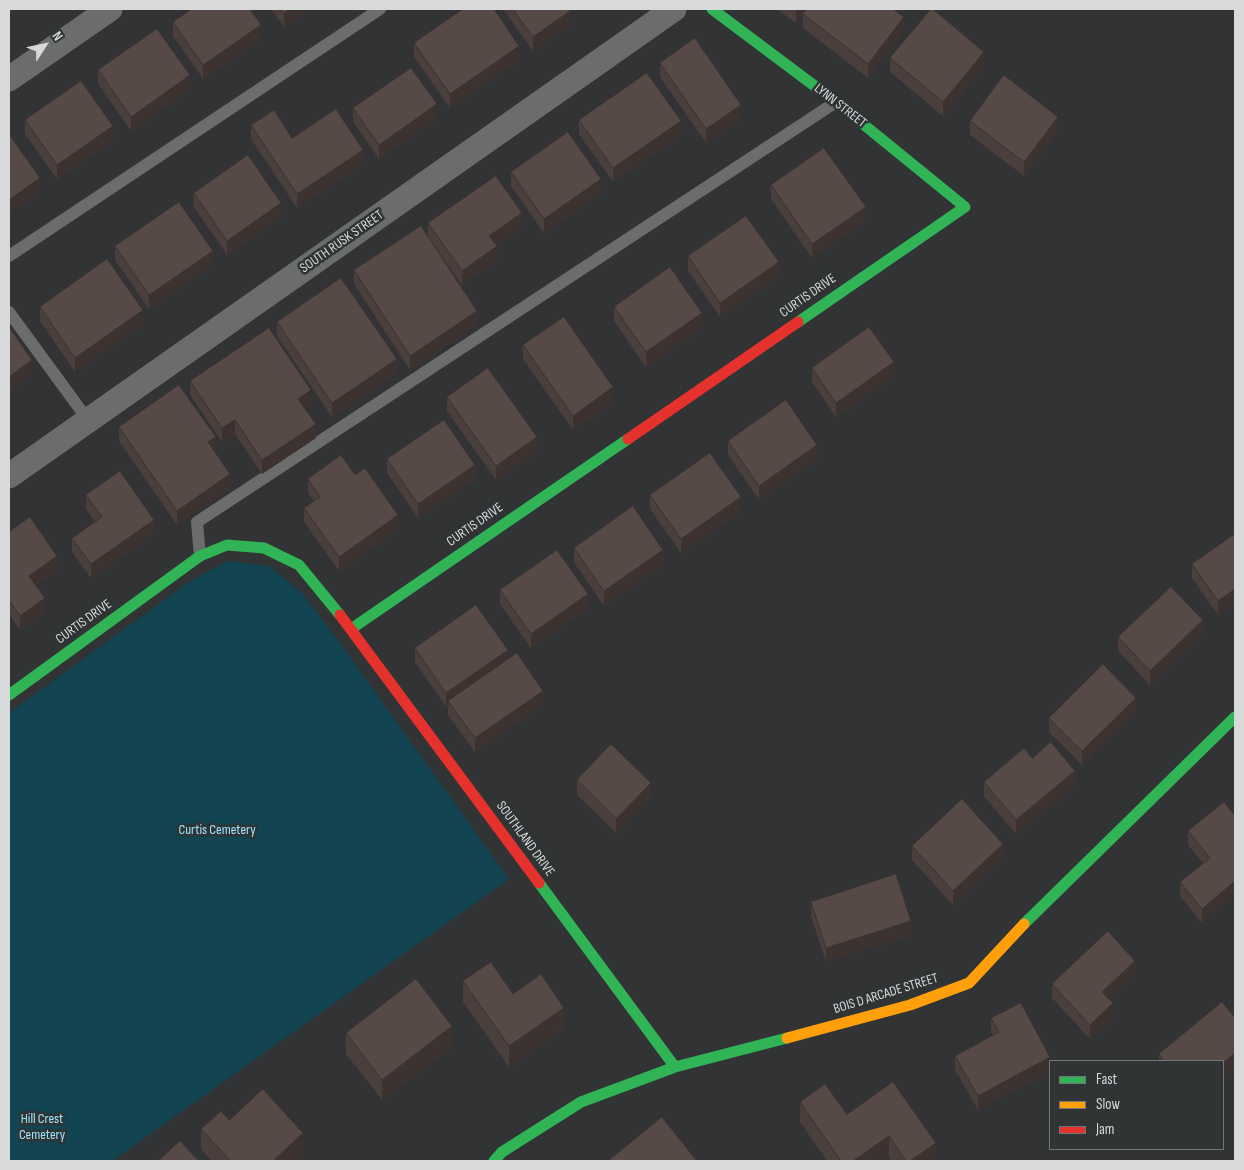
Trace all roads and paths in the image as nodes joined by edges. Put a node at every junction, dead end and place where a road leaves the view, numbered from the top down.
1 (110, 9) edge
2 (380, 9) edge
3 (674, 9) edge
4 (712, 9) edge
5 (9, 79) edge
6 (836, 102) junction
7 (965, 207) joint
8 (9, 256) edge
9 (9, 312) edge
10 (88, 420) junction
11 (9, 476) edge
12 (200, 556) junction
13 (351, 628) junction
14 (9, 695) edge
15 (1235, 717) edge
16 (675, 1067) junction
17 (494, 1161) edge

1 - 5 street
2 - 8 lane
3 - 10 street, SOUTH RUSK STREET
4 - 6 street, LYNN STREET
6 - 7 street, LYNN STREET
6 - 12 lane
7 - 13 street, CURTIS DRIVE
9 - 10 lane
10 - 11 street, SOUTH RUSK STREET
12 - 13 street, CURTIS DRIVE
12 - 14 street, CURTIS DRIVE
13 - 16 street, SOUTHLAND DRIVE
15 - 16 street, BOIS D ARCADE STREET
16 - 17 street, BOIS D ARCADE STREET

